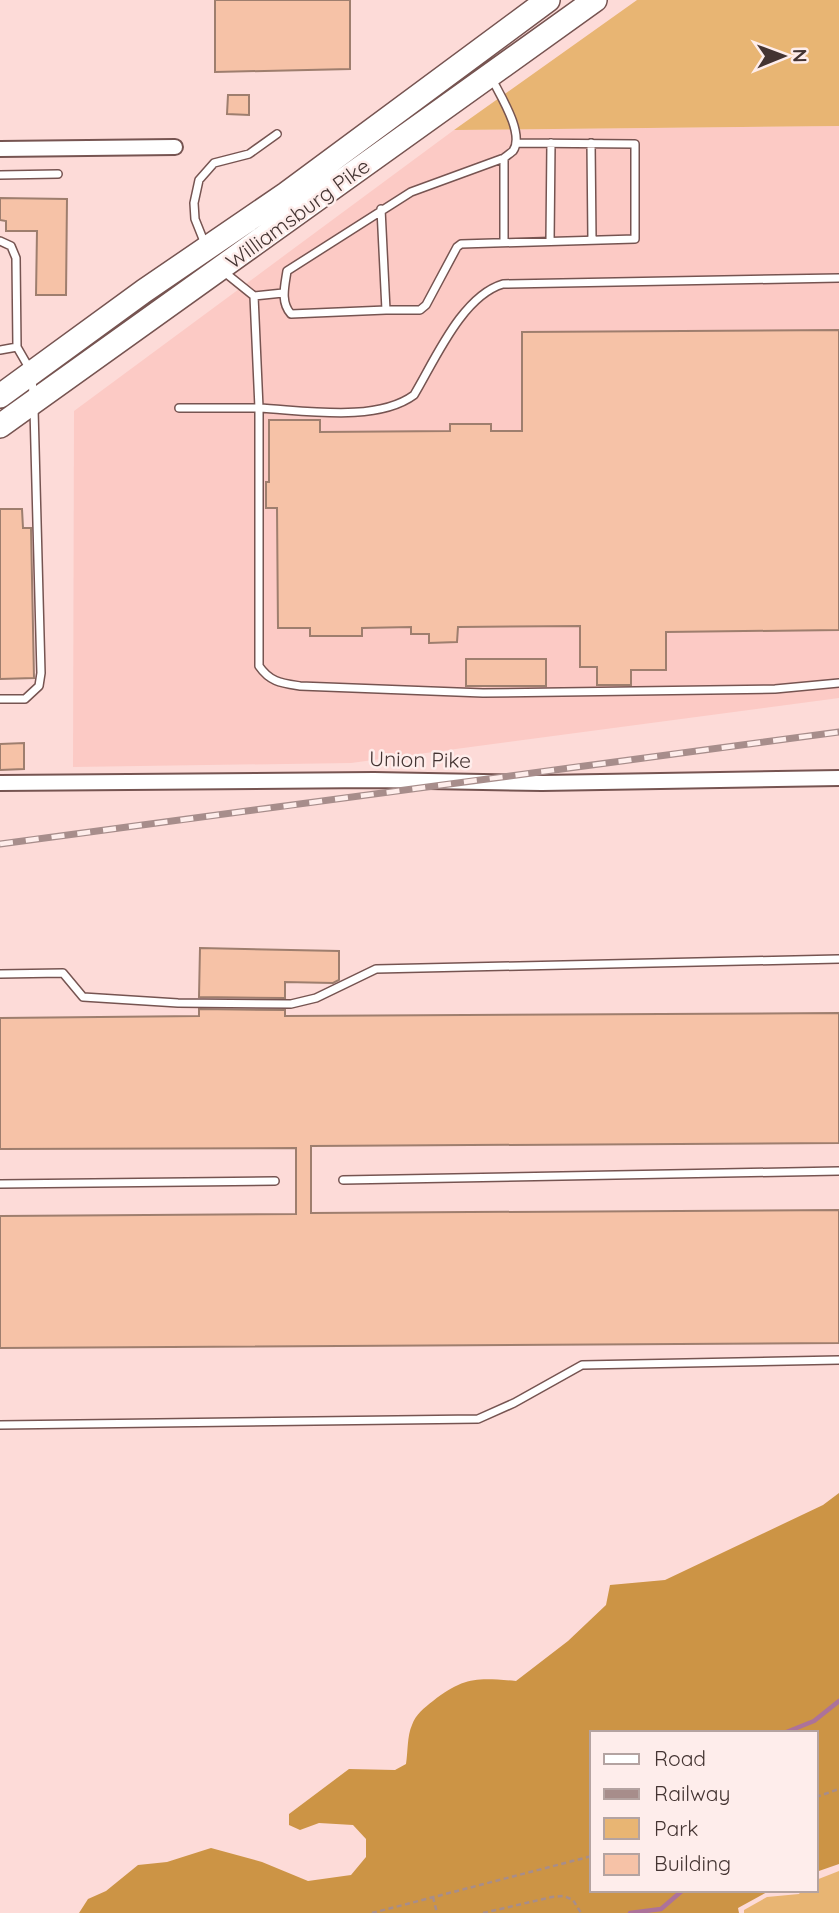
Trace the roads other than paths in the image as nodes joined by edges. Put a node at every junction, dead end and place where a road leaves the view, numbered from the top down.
1 (548, 0) edge
2 (595, 0) edge
3 (491, 75) junction
4 (277, 134) dead end
5 (516, 143) junction
6 (551, 143) junction
7 (591, 143) junction
8 (176, 147) dead end
9 (0, 149) edge
10 (504, 158) junction
11 (0, 174) edge
12 (58, 174) dead end
13 (381, 209) junction
14 (592, 240) junction
15 (0, 241) edge
16 (550, 241) junction
17 (504, 242) junction
18 (207, 248) junction
19 (221, 269) junction
20 (839, 278) edge
21 (283, 293) junction
22 (254, 296) junction
23 (386, 310) junction
24 (17, 347) junction
25 (0, 350) edge
26 (32, 373) junction
27 (0, 396) edge
28 (34, 403) junction
29 (179, 408) dead end
30 (259, 408) junction
31 (0, 426) edge
32 (839, 683) edge
33 (0, 699) edge
34 (839, 778) edge
35 (0, 783) edge
36 (839, 959) edge
37 (0, 974) edge
38 (839, 1171) edge
39 (275, 1181) dead end
40 (343, 1181) dead end
41 (0, 1184) edge
42 (839, 1360) edge
43 (0, 1424) edge

1 - 18 main road, Williamsburg Pike
2 - 3 main road, Williamsburg Pike
3 - 5 lane
3 - 19 main road, Williamsburg Pike
4 - 18 lane
5 - 6 lane
5 - 10 lane
6 - 7 lane
6 - 16 lane
7 - 14 lane
7 - 14 lane
8 - 9 street
10 - 13 lane
10 - 17 lane
11 - 12 lane
13 - 21 lane
13 - 23 lane
14 - 16 lane
15 - 24 lane
16 - 17 lane
17 - 23 lane
18 - 19 lane
18 - 26 main road, Williamsburg Pike
19 - 22 lane
19 - 28 main road, Williamsburg Pike
20 - 30 lane
21 - 22 lane
21 - 23 lane
22 - 30 lane
24 - 25 lane
24 - 26 lane
26 - 27 main road, Williamsburg Pike
26 - 28 lane
28 - 31 main road, Williamsburg Pike
28 - 33 lane
29 - 30 lane
30 - 32 lane
34 - 35 street, Union Pike
36 - 37 lane
38 - 40 lane
39 - 41 lane
42 - 43 lane

